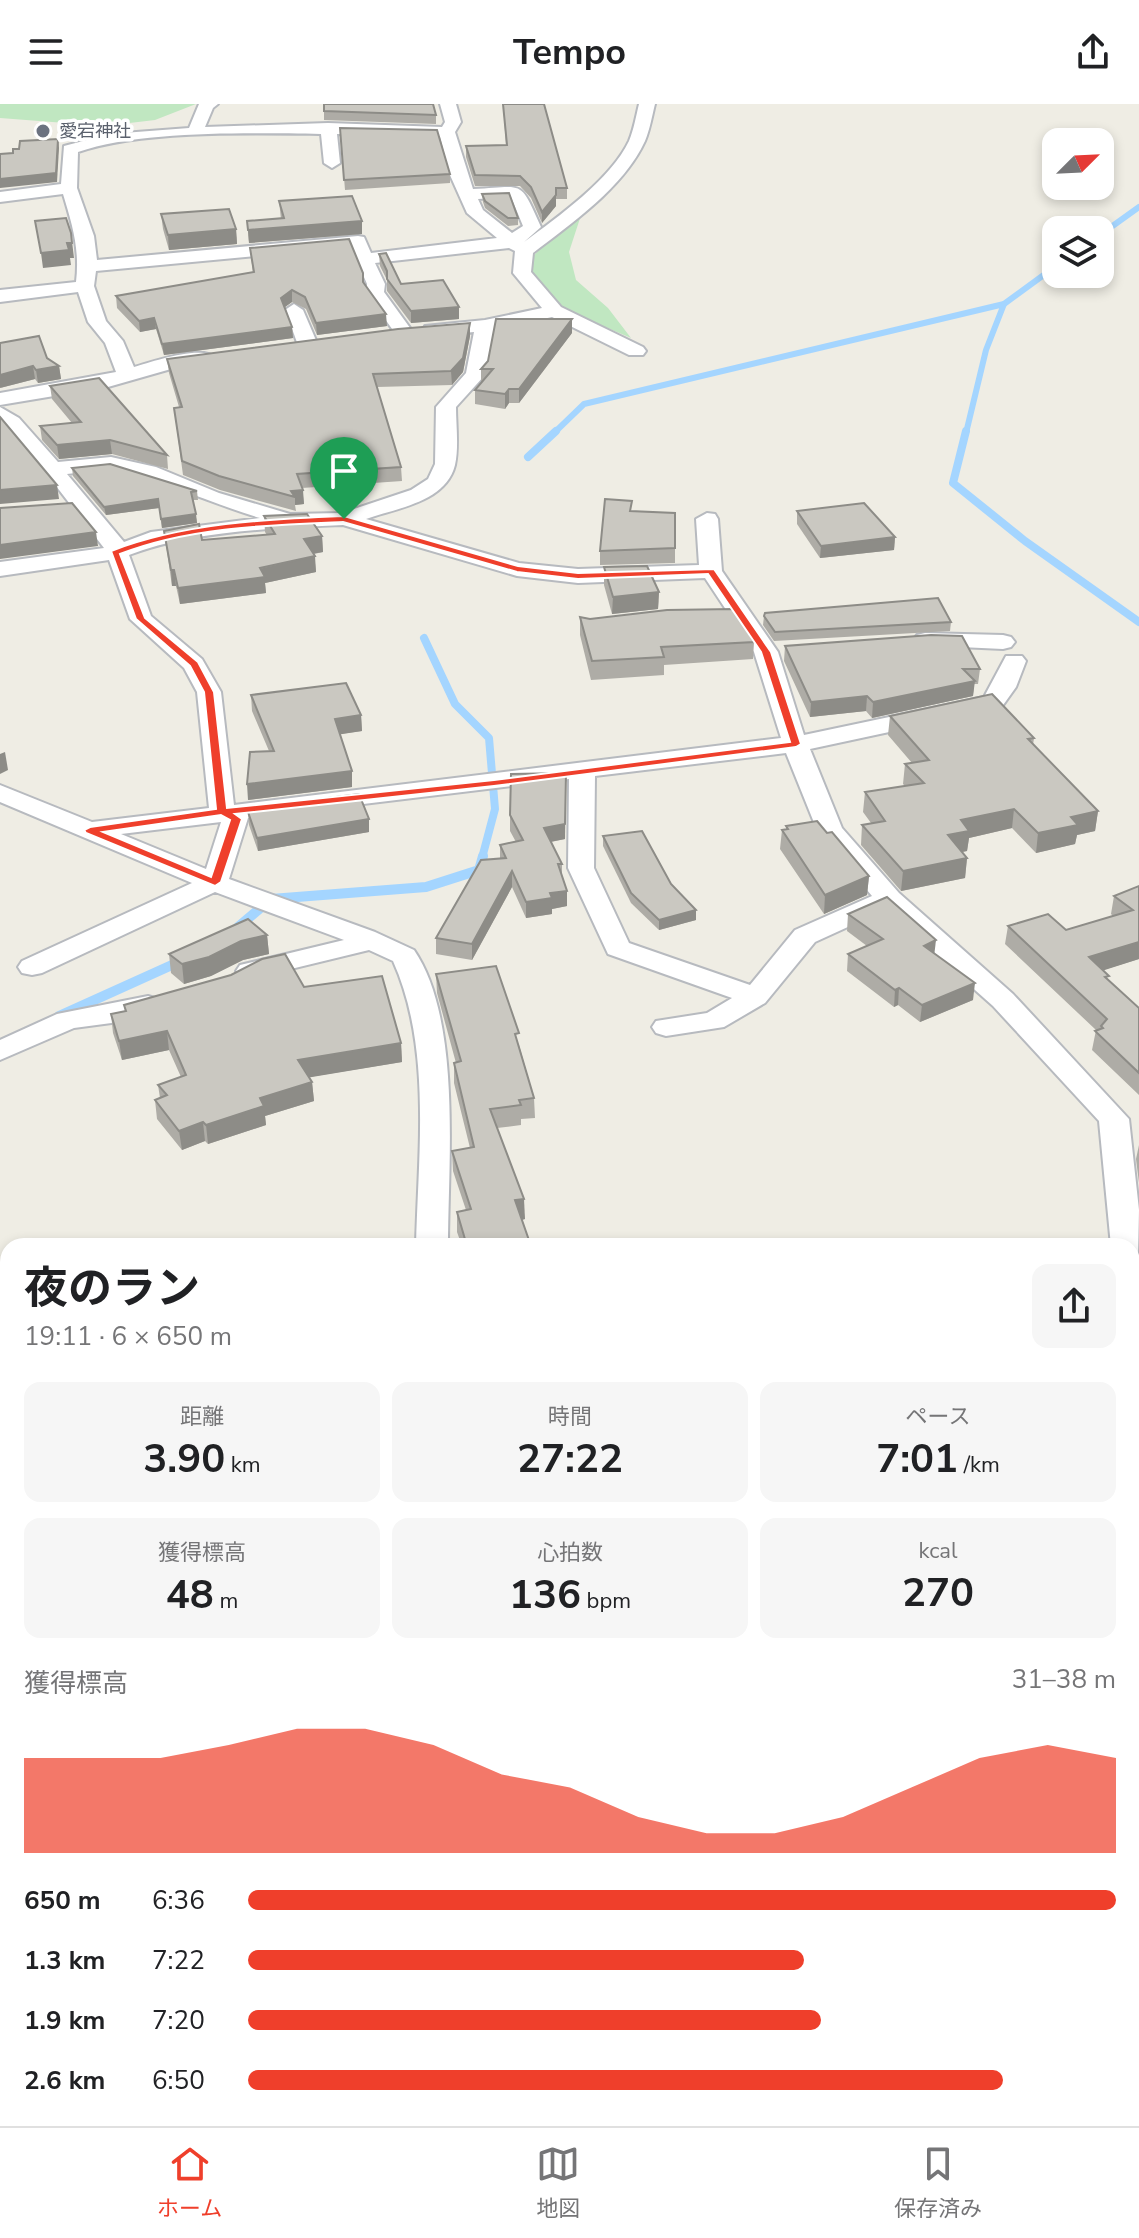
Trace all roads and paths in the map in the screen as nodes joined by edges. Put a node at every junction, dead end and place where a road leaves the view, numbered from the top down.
1 (210, 104) edge
2 (448, 104) edge
3 (647, 104) edge
4 (328, 128) junction
5 (195, 132) junction
6 (447, 132) junction
7 (332, 163) dead end
8 (69, 188) junction
9 (467, 194) junction
10 (0, 197) edge
11 (510, 240) junction
12 (367, 250) junction
13 (87, 276) junction
14 (0, 296) edge
15 (294, 310) dead end
16 (554, 311) junction
17 (485, 326) junction
18 (404, 332) junction
19 (383, 335) edge
20 (308, 345) edge
21 (636, 351) dead end
22 (231, 355) edge
23 (127, 375) junction
24 (0, 399) edge
25 (0, 413) edge
26 (53, 469) junction
27 (80, 506) junction
28 (48, 509) edge
29 (344, 519) junction
30 (707, 519) dead end
31 (282, 521) junction
32 (115, 553) junction
33 (0, 569) edge
34 (711, 571) junction
35 (736, 610) junction
36 (707, 613) edge
37 (899, 642) edge
38 (795, 650) edge
39 (766, 652) junction
40 (796, 744) junction
41 (582, 772) junction
42 (0, 793) edge
43 (222, 812) junction
44 (90, 830) junction
45 (215, 882) junction
46 (889, 899) junction
47 (372, 941) junction
48 (32, 967) dead end
49 (222, 985) edge
50 (178, 997) edge
51 (755, 997) junction
52 (666, 1027) dead end
53 (0, 1051) edge
54 (1126, 1116) edge
55 (432, 1238) edge
56 (1127, 1238) edge

1 - 5 street
2 - 6 street
3 - 11 street
4 - 5 street
4 - 6 street
4 - 7 street
5 - 8 street
6 - 9 street
8 - 10 street
8 - 13 street
9 - 11 street
9 - 11 street
11 - 12 street
11 - 16 street
12 - 13 street
12 - 18 street
13 - 14 street
13 - 23 street
15 - 20 street
16 - 17 street
16 - 21 street
17 - 18 street
17 - 29 street
18 - 19 street
22 - 23 street
23 - 24 street
25 - 26 street
26 - 27 street
26 - 31 street
27 - 28 street
27 - 32 street
29 - 31 street
29 - 34 street
30 - 34 street
31 - 32 street
32 - 33 street
32 - 43 street
34 - 35 street
35 - 36 street
35 - 39 street
37 - 40 street
38 - 39 street
39 - 40 street
40 - 41 street
40 - 46 street
41 - 43 street
41 - 51 street
42 - 44 street
43 - 44 street
43 - 45 street
44 - 45 street
45 - 47 street
45 - 48 street
46 - 51 street
46 - 54 street
47 - 49 street
47 - 55 street
50 - 53 street
51 - 52 street
54 - 56 street

